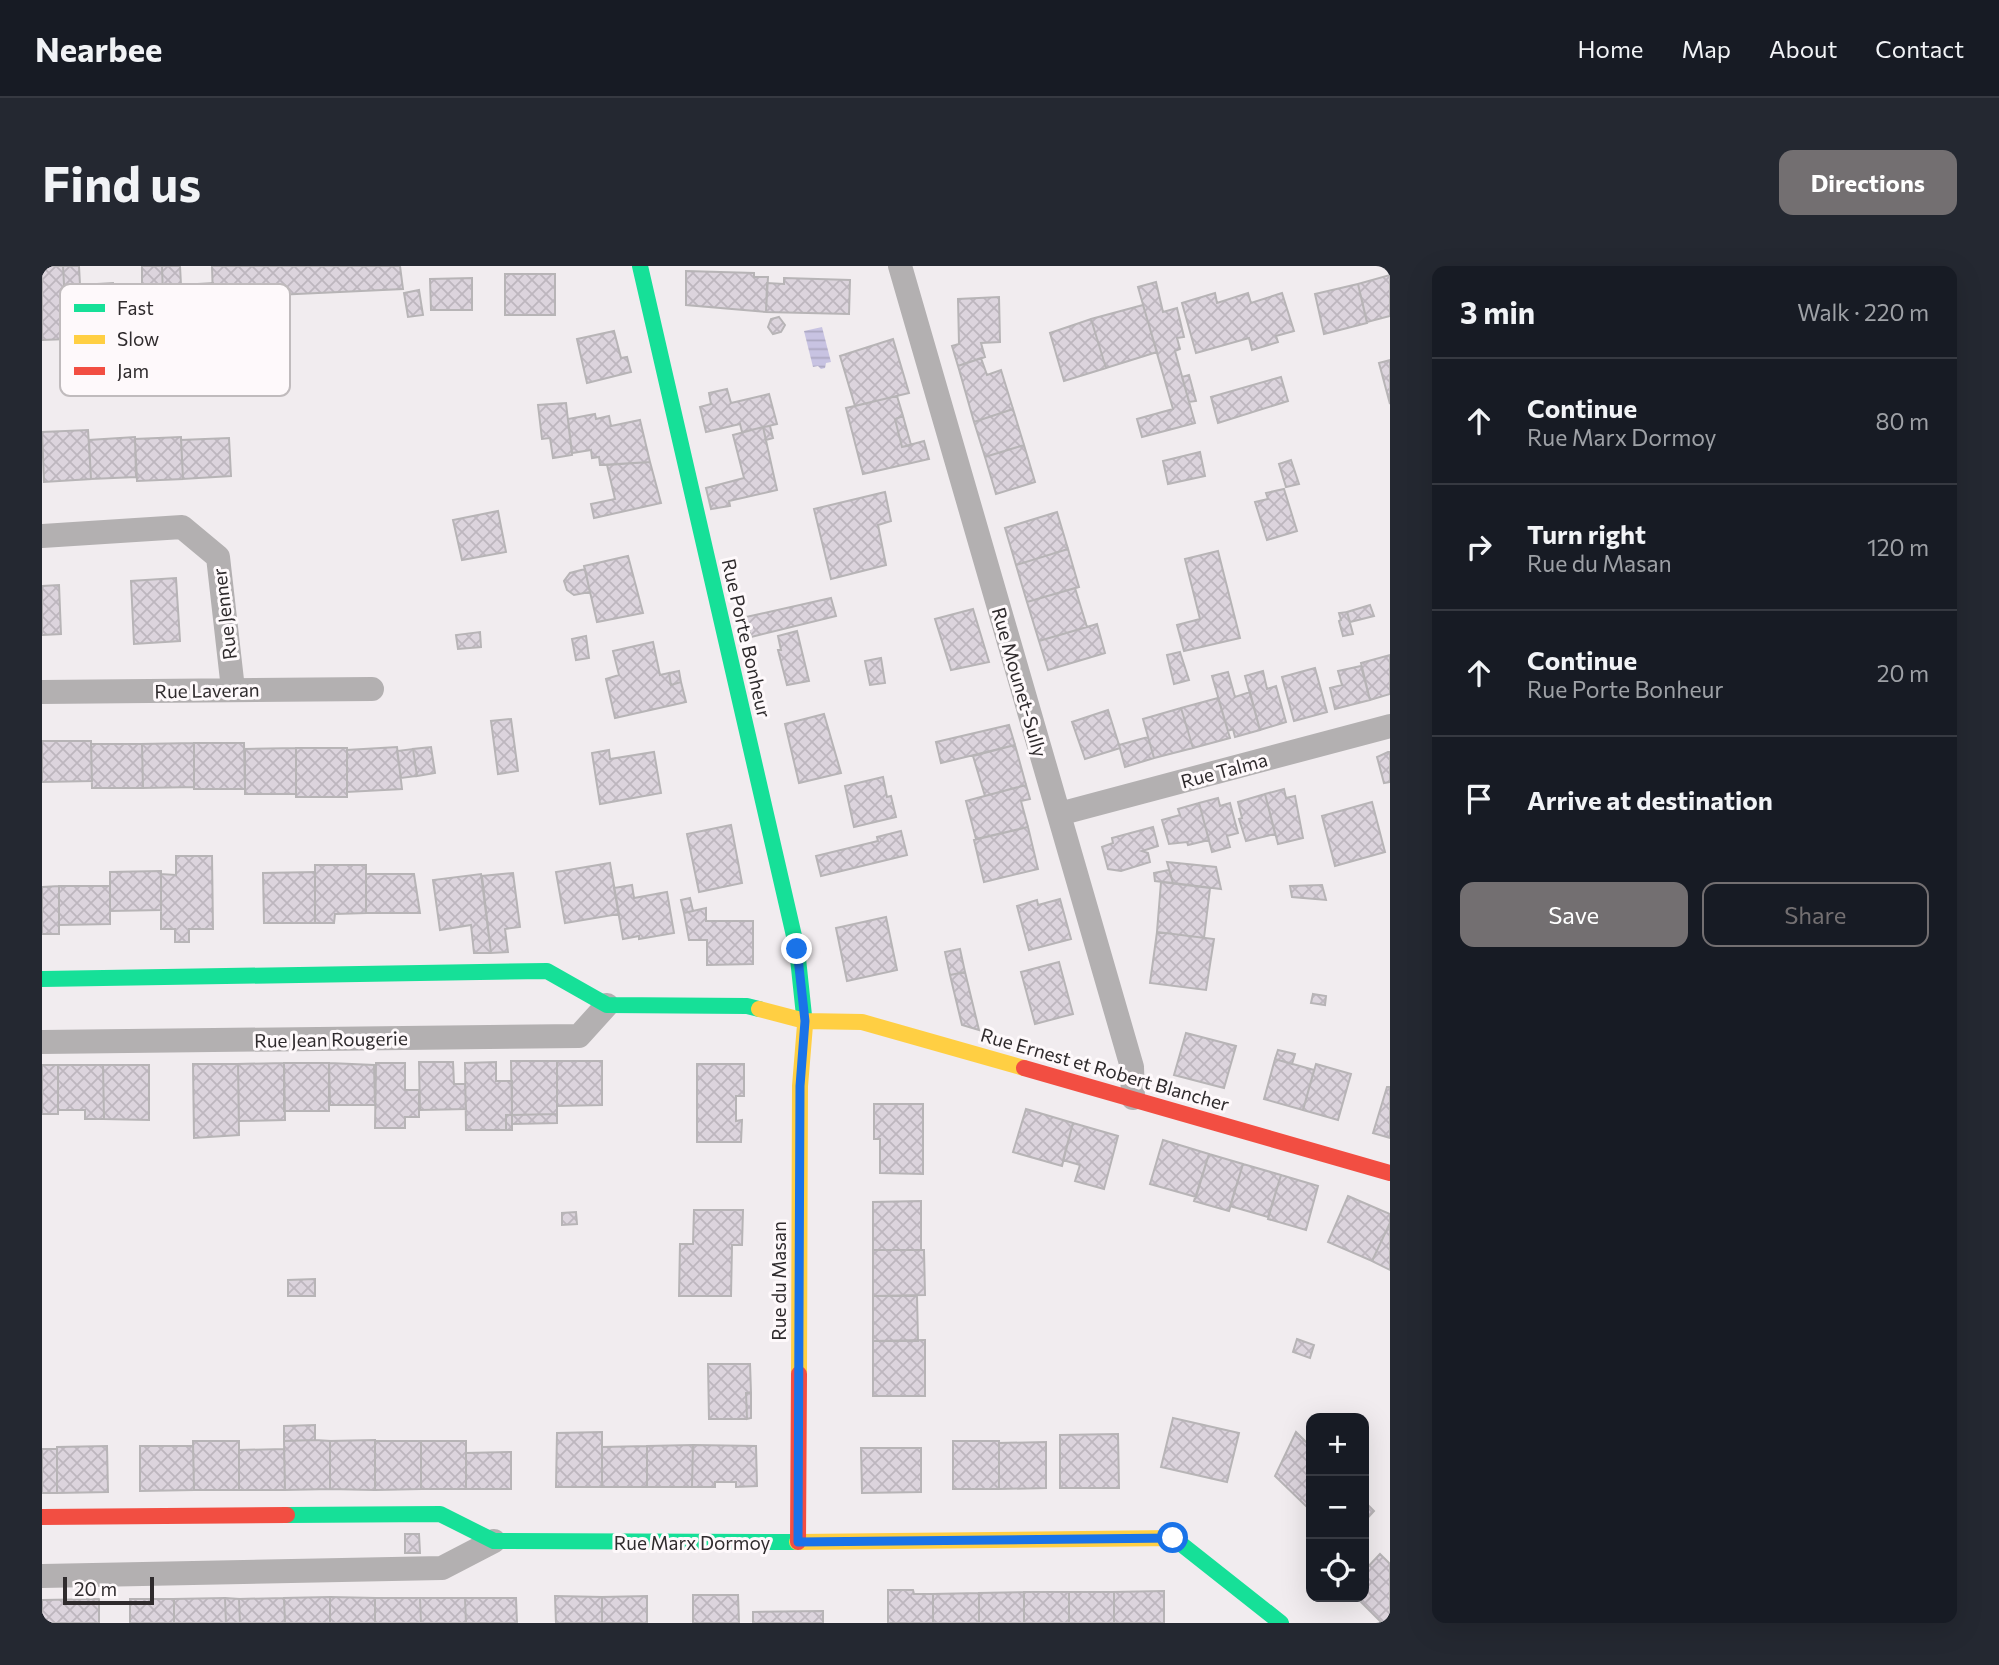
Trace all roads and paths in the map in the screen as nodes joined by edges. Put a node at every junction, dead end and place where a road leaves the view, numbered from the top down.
1 (640, 266) edge
2 (900, 266) edge
3 (42, 536) edge
4 (233, 689) junction
5 (372, 689) dead end
6 (42, 692) edge
7 (1390, 726) edge
8 (1059, 814) junction
9 (42, 979) edge
10 (607, 1005) junction
11 (805, 1021) junction
12 (42, 1042) edge
13 (1133, 1098) junction
14 (1390, 1173) edge
15 (42, 1517) edge
16 (494, 1541) junction
17 (798, 1542) junction
18 (42, 1576) edge
19 (1281, 1623) edge

1 - 11 street, Rue Porte Bonheur
2 - 8 street, Rue Mounet-Sully
3 - 4 street, Rue Jenner
4 - 5 street, Rue Laveran
4 - 6 street, Rue Laveran
7 - 8 street, Rue Talma
8 - 13 street, Rue Mounet-Sully
9 - 10 street
10 - 11 street
10 - 12 street, Rue Jean Rougerie
11 - 13 street, Rue Ernest et Robert Blancher
11 - 17 street, Rue du Masan
13 - 14 street, Rue Ernest et Robert Blancher
15 - 16 street, Rue Marx Dormoy
16 - 17 street, Rue Marx Dormoy
16 - 18 street, Rue Marx Dormoy
17 - 19 street, Rue Marx Dormoy

